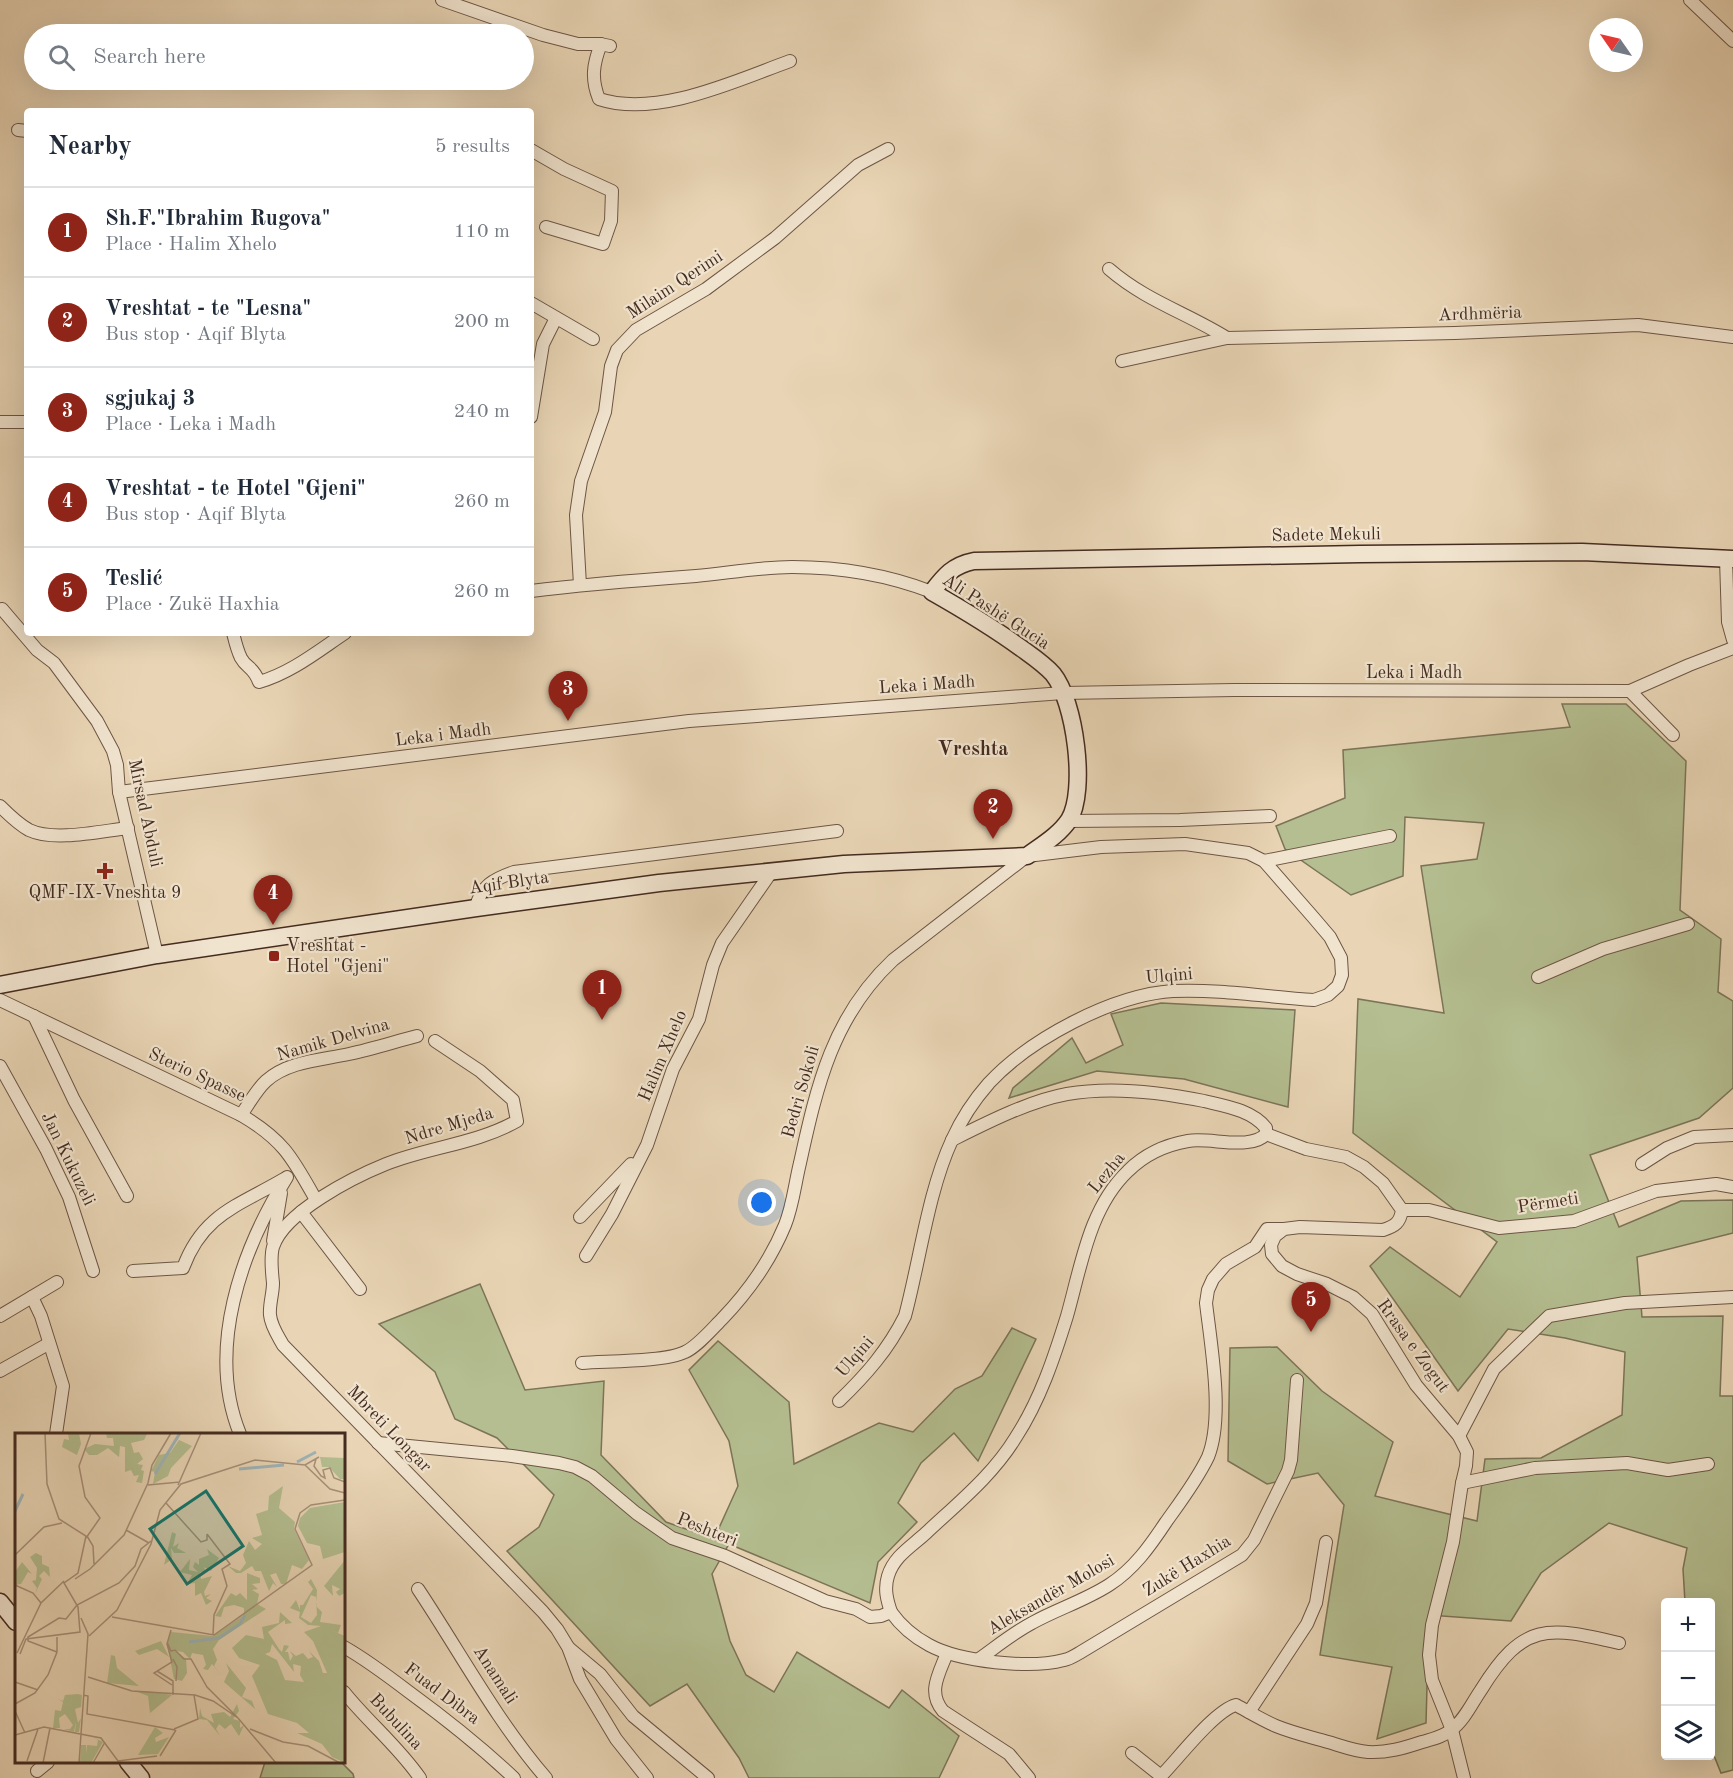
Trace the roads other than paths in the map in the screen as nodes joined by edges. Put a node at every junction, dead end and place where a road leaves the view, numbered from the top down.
1 (442, 0) edge
2 (1690, 0) edge
3 (511, 24) edge
4 (534, 32) edge
5 (1733, 41) edge
6 (790, 61) dead end
7 (888, 149) dead end
8 (534, 152) edge
9 (546, 227) dead end
10 (1109, 269) dead end
11 (534, 305) edge
12 (556, 318) junction
13 (1733, 337) edge
14 (1227, 338) junction
15 (594, 339) dead end
16 (1122, 361) dead end
17 (534, 399) edge
18 (0, 422) edge
19 (24, 422) edge
20 (1729, 559) edge
21 (580, 585) junction
22 (534, 591) edge
23 (932, 592) junction
24 (2, 609) dead end
25 (24, 635) edge
26 (25, 636) edge
27 (234, 636) edge
28 (340, 636) edge
29 (1733, 640) edge
30 (1733, 648) edge
31 (1630, 691) junction
32 (1063, 693) junction
33 (1673, 735) dead end
34 (119, 792) junction
35 (0, 806) edge
36 (1270, 816) dead end
37 (1068, 821) junction
38 (128, 828) junction
39 (837, 831) dead end
40 (1390, 836) dead end
41 (1028, 856) junction
42 (1264, 861) junction
43 (772, 871) junction
44 (476, 908) junction
45 (1688, 924) dead end
46 (157, 955) junction
47 (1538, 976) dead end
48 (0, 985) edge
49 (0, 1000) edge
50 (34, 1016) junction
51 (417, 1036) dead end
52 (435, 1041) dead end
53 (0, 1066) edge
54 (972, 1105) junction
55 (241, 1115) junction
56 (992, 1121) junction
57 (1266, 1134) junction
58 (1733, 1135) edge
59 (952, 1140) junction
60 (647, 1145) junction
61 (1642, 1164) dead end
62 (296, 1165) junction
63 (287, 1177) junction
64 (1733, 1187) edge
65 (127, 1196) dead end
66 (316, 1200) junction
67 (1402, 1210) junction
68 (301, 1212) junction
69 (580, 1217) dead end
70 (1284, 1229) junction
71 (272, 1248) junction
72 (586, 1256) dead end
73 (93, 1271) dead end
74 (133, 1271) dead end
75 (57, 1282) dead end
76 (360, 1289) dead end
77 (32, 1297) junction
78 (1733, 1297) edge
79 (0, 1316) edge
80 (48, 1344) junction
81 (582, 1363) dead end
82 (0, 1371) edge
83 (1297, 1380) dead end
84 (838, 1401) dead end
85 (56, 1433) edge
86 (240, 1433) edge
87 (1460, 1436) junction
88 (378, 1443) junction
89 (1708, 1464) dead end
90 (1462, 1483) junction
91 (1326, 1542) dead end
92 (418, 1589) dead end
93 (0, 1602) edge
94 (891, 1612) junction
95 (15, 1621) edge
96 (1619, 1643) dead end
97 (568, 1647) junction
98 (345, 1648) edge
99 (947, 1653) junction
100 (979, 1659) junction
101 (345, 1693) edge
102 (1250, 1712) junction
103 (1452, 1730) junction
104 (1009, 1754) junction
105 (1132, 1754) dead end
106 (46, 1763) edge
107 (130, 1763) edge
108 (37, 1771) dead end
109 (141, 1778) edge
110 (420, 1778) edge
111 (514, 1778) edge
112 (546, 1778) edge
113 (647, 1778) edge
114 (708, 1778) edge
115 (1017, 1778) edge
116 (1029, 1778) edge
117 (1464, 1778) edge

1 - 3 street
2 - 5 street
4 - 6 street
7 - 21 street, Milaim Qerimi
8 - 9 street
10 - 14 street
11 - 12 street
12 - 15 street
12 - 17 street
13 - 14 street, Ardhmëria
14 - 16 street, Ardhmëria
18 - 19 street
20 - 23 street, Sadete Mekuli
20 - 29 street
21 - 22 street, Ali Pashë Gucia
21 - 23 street, Ali Pashë Gucia
23 - 32 street, Ali Pashë Gucia
24 - 25 street, Mirsad Abduli
26 - 34 street, Mirsad Abduli
27 - 28 street
30 - 31 street, Leka i Madh
31 - 32 street, Leka i Madh
31 - 33 street
32 - 34 street, Leka i Madh
32 - 37 street, Ali Pashë Gucia
34 - 38 street, Mirsad Abduli
35 - 38 street
36 - 37 street
37 - 41 street, Ali Pashë Gucia
38 - 46 street, Mirsad Abduli
39 - 44 street
40 - 42 street
41 - 42 street, Ulqini
41 - 43 street, Aqif Blyta
41 - 81 street, Bedri Sokoli
42 - 54 street, Ulqini
43 - 44 street, Aqif Blyta
43 - 60 street, Halim Xhelo
44 - 46 street, Aqif Blyta
45 - 47 street
46 - 48 street, Aqif Blyta
49 - 50 street, Sterio Spasse
50 - 55 street, Sterio Spasse
50 - 65 street
51 - 55 street, Namik Delvina
52 - 66 street, Ndre Mjeda
53 - 73 street, Jan Kukuzeli
54 - 56 street
54 - 59 street, Ulqini
55 - 62 street, Sterio Spasse
56 - 57 street
56 - 59 street
57 - 67 street
57 - 94 street, Lezha
58 - 61 street
59 - 84 street, Ulqini
60 - 69 street
60 - 72 street, Halim Xhelo
62 - 63 street
62 - 66 street, Sterio Spasse
63 - 71 street, Mbreti Longar
63 - 74 street
63 - 86 street
64 - 67 street, Përmeti
66 - 68 street
67 - 70 street
68 - 71 street
68 - 76 street
70 - 87 street, Rrasa e Zogut
70 - 100 street, Aleksandër Molosi
71 - 88 street, Mbreti Longar
75 - 77 street
77 - 79 street
77 - 80 street
78 - 87 street
80 - 82 street
80 - 85 street
83 - 100 street, Zukë Haxhia
87 - 90 street, Rrasa e Zogut
88 - 94 street, Peshteri
88 - 97 street, Mbreti Longar
89 - 90 street
90 - 103 street, Rrasa e Zogut
91 - 102 street
92 - 112 street, Anamali
93 - 95 street
94 - 99 street
96 - 103 street
97 - 113 street, Mbreti Longar
97 - 114 street, Mbreti Longar
98 - 111 street, Fuad Dibra
99 - 100 street
99 - 104 street
101 - 110 street, Bubulina
102 - 103 street
102 - 105 street
103 - 117 street, Rrasa e Zogut
104 - 115 street
104 - 116 street
106 - 108 street
107 - 109 street

